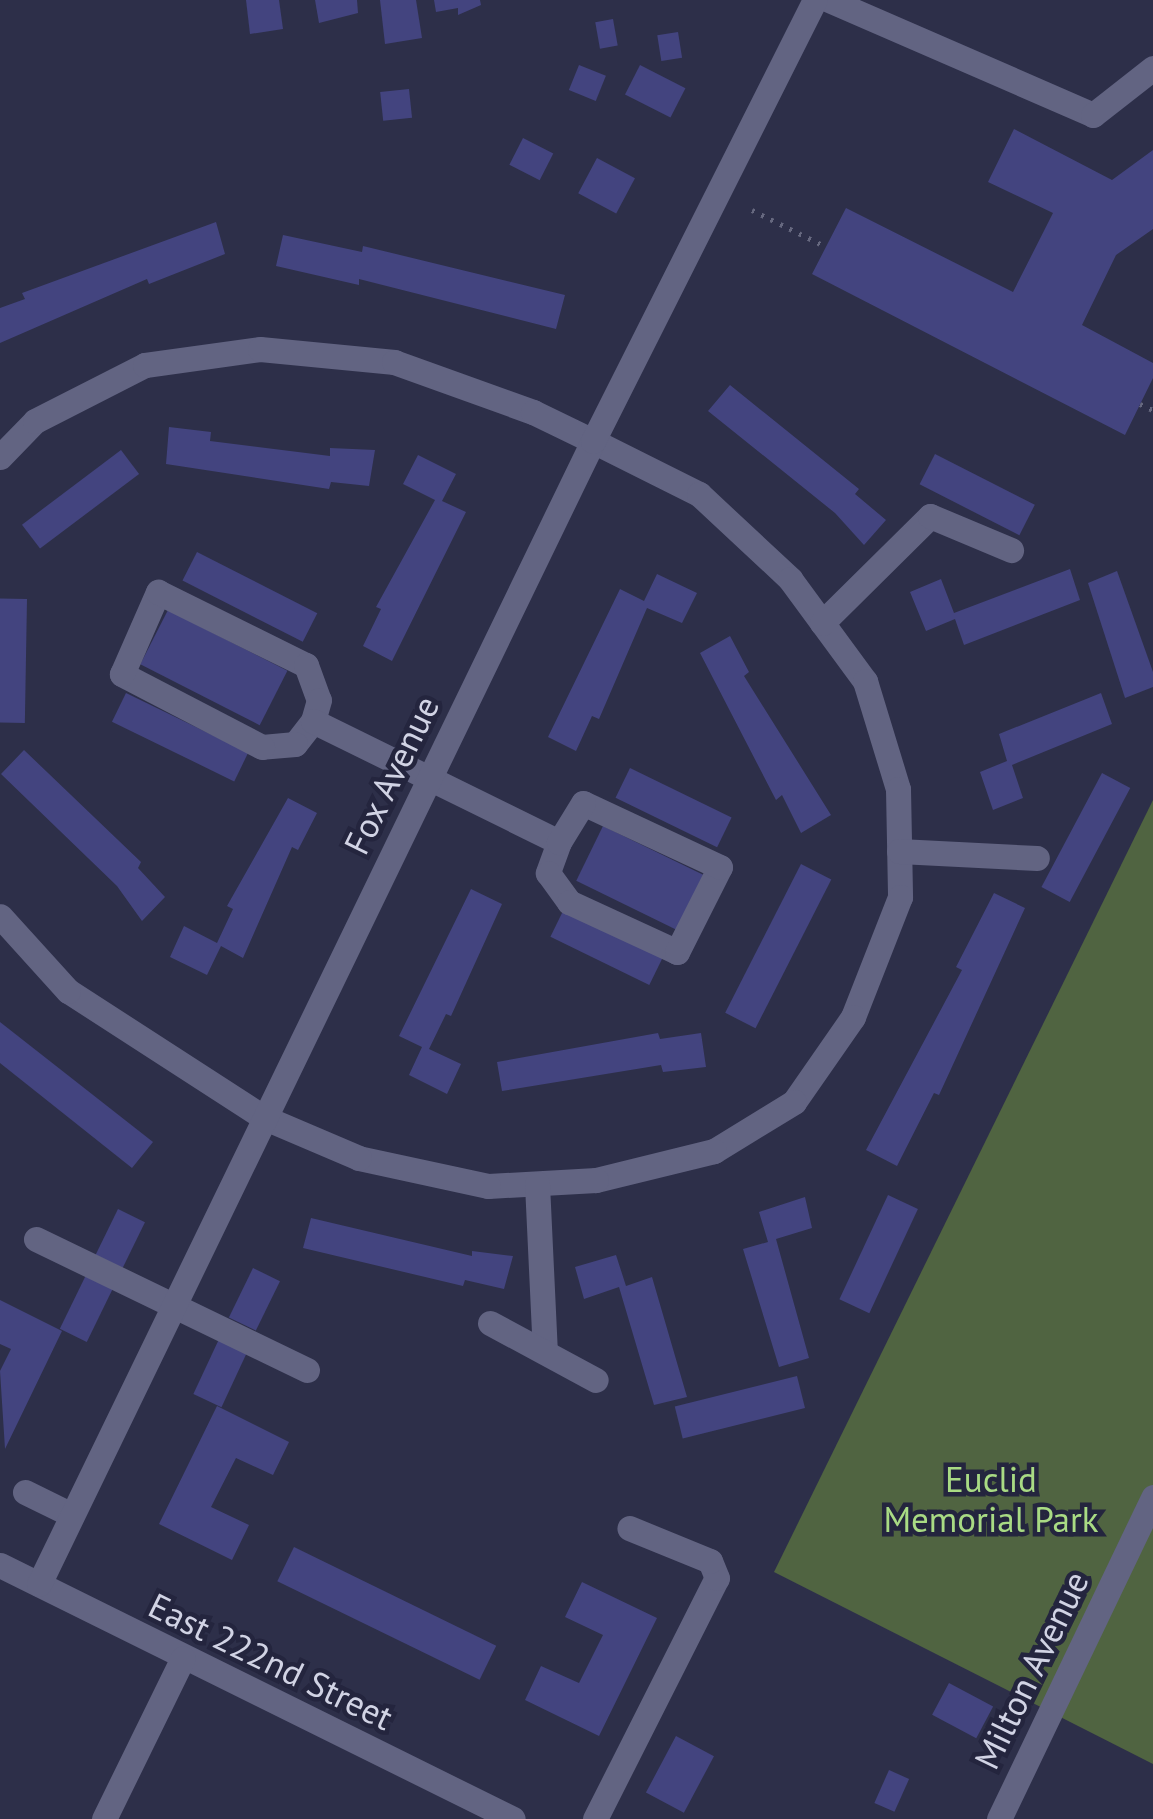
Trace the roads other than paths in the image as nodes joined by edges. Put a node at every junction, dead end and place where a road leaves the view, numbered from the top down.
1 (815, 0) edge
2 (829, 0) edge
3 (1153, 68) edge
4 (593, 441) junction
5 (4, 444) edge
6 (1011, 550) dead end
7 (822, 623) junction
8 (313, 721) junction
9 (430, 775) junction
10 (559, 842) junction
11 (900, 851) junction
12 (1038, 858) dead end
13 (0, 916) edge
14 (263, 1117) junction
15 (537, 1184) junction
16 (36, 1239) dead end
17 (173, 1305) junction
18 (490, 1324) dead end
19 (544, 1351) junction
20 (307, 1370) dead end
21 (596, 1380) dead end
22 (25, 1492) dead end
23 (1153, 1497) edge
24 (72, 1515) junction
25 (629, 1528) dead end
26 (0, 1565) edge
27 (39, 1584) junction
28 (183, 1658) junction
29 (104, 1819) edge
30 (513, 1819) edge
31 (595, 1819) edge
32 (999, 1819) edge

1 - 4 street, Fox Avenue
2 - 3 street
4 - 5 street
4 - 7 street
4 - 9 street, Fox Avenue
6 - 7 street
7 - 11 street
8 - 8 street
8 - 9 street
9 - 10 street
9 - 14 street, Fox Avenue
10 - 10 street
11 - 12 street
11 - 15 street
13 - 14 street
14 - 15 street
14 - 17 street, Fox Avenue
15 - 19 street
16 - 17 street
17 - 20 street
17 - 24 street, Fox Avenue
18 - 19 street
19 - 21 street
22 - 24 street
23 - 32 street, Milton Avenue
24 - 27 street, Fox Avenue
25 - 31 street
26 - 27 street, East 222nd Street
27 - 28 street, East 222nd Street
28 - 29 street
28 - 30 street, East 222nd Street

